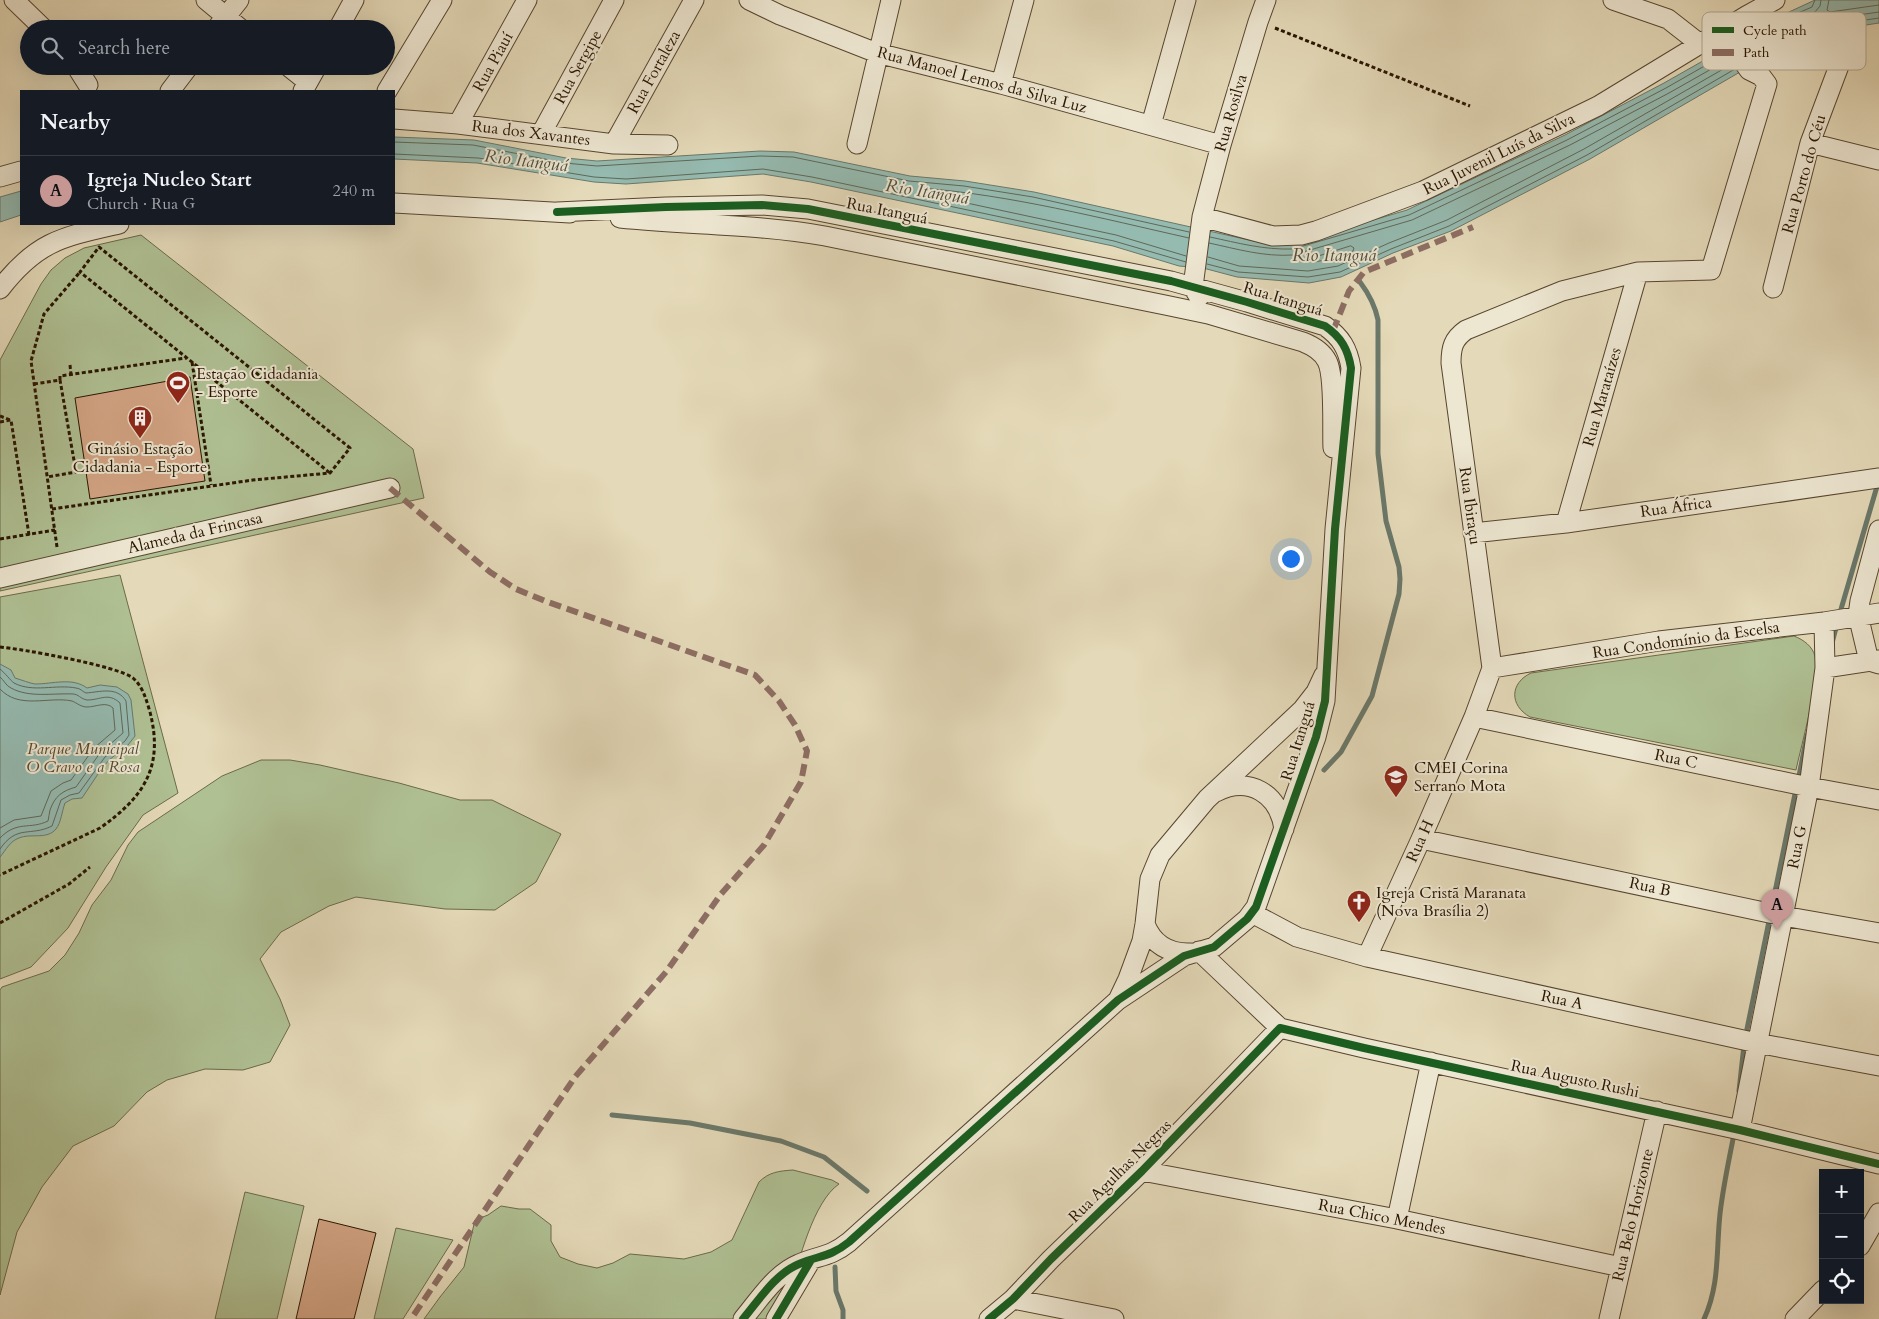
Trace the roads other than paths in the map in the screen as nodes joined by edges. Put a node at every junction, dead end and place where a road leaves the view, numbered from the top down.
1 (14, 0) edge
2 (206, 0) edge
3 (239, 0) edge
4 (354, 0) edge
5 (442, 0) edge
6 (527, 0) edge
7 (614, 0) edge
8 (694, 0) edge
9 (749, 0) edge
10 (891, 0) edge
11 (1024, 0) edge
12 (1186, 0) edge
13 (1266, 0) edge
14 (1613, 0) edge
15 (1775, 0) edge
16 (783, 8) edge
17 (1755, 12) edge
18 (35, 20) edge
19 (219, 20) edge
20 (223, 20) edge
21 (343, 20) edge
22 (1700, 44) joint
23 (878, 53) junction
24 (1749, 70) edge
25 (1837, 70) edge
26 (82, 75) edge
27 (183, 75) edge
28 (1001, 84) junction
29 (88, 85) dead end
30 (176, 89) edge
31 (388, 90) edge
32 (395, 119) edge
33 (458, 124) junction
34 (1151, 125) junction
35 (541, 134) junction
36 (1810, 142) junction
37 (614, 144) junction
38 (857, 144) dead end
39 (668, 145) dead end
40 (1221, 145) junction
41 (1879, 160) edge
42 (20, 171) edge
43 (0, 176) edge
44 (395, 203) edge
45 (557, 212) junction
46 (1201, 222) junction
47 (115, 225) edge
48 (1638, 272) junction
49 (1193, 278) junction
50 (1773, 288) dead end
51 (0, 289) edge
52 (1208, 314) junction
53 (1879, 478) edge
54 (390, 488) dead end
55 (1566, 522) junction
56 (1335, 529) junction
57 (1879, 530) edge
58 (1473, 533) junction
59 (0, 578) edge
60 (1879, 613) edge
61 (1858, 615) junction
62 (1824, 622) junction
63 (1876, 662) edge
64 (1492, 668) junction
65 (1825, 668) junction
66 (1326, 669) junction
67 (1474, 717) junction
68 (1809, 787) junction
69 (1207, 799) junction
70 (1879, 800) edge
71 (1284, 830) junction
72 (1421, 838) junction
73 (1252, 914) junction
74 (1783, 916) junction
75 (1146, 924) junction
76 (1879, 933) edge
77 (1195, 952) junction
78 (1366, 957) junction
79 (1118, 1000) junction
80 (1274, 1034) junction
81 (1757, 1043) junction
82 (1431, 1062) junction
83 (1879, 1066) edge
84 (1657, 1111) junction
85 (1740, 1130) junction
86 (1879, 1164) edge
87 (1142, 1171) junction
88 (1879, 1213) edge
89 (1397, 1219) junction
90 (1864, 1239) edge
91 (811, 1260) junction
92 (1621, 1267) junction
93 (1819, 1294) edge
94 (1013, 1299) junction
95 (743, 1319) edge
96 (776, 1319) edge
97 (989, 1319) edge
98 (1114, 1319) edge
99 (1609, 1319) edge
100 (1795, 1319) edge

1 - 18 street
2 - 19 street
3 - 20 street
4 - 21 street
5 - 31 street
6 - 33 street, Rua Piauí
7 - 35 street, Rua Sergipe
8 - 37 street, Rua Fortaleza
9 - 16 street, Rua Manoel Lemos da Silva Luz
10 - 23 street
11 - 28 street
12 - 34 street
13 - 40 street, Rua Rosilva
14 - 22 street
15 - 17 street, Rua Juvenil Luís da Silva
16 - 23 street, Rua Manoel Lemos da Silva Luz
22 - 46 street, Rua Juvenil Luís da Silva
23 - 28 street, Rua Manoel Lemos da Silva Luz
23 - 38 street
24 - 48 street
25 - 36 street, Rua Porto do Céu
26 - 29 street
27 - 30 street
28 - 34 street, Rua Manoel Lemos da Silva Luz
32 - 33 street, Rua dos Xavantes
33 - 35 street, Rua dos Xavantes
34 - 40 street, Rua Manoel Lemos da Silva Luz
35 - 37 street, Rua dos Xavantes
36 - 41 street
36 - 50 street, Rua Porto do Céu
37 - 39 street, Rua dos Xavantes
40 - 46 street, Rua Rosilva
42 - 43 street
44 - 45 street
45 - 49 street, Rua Itanguá
45 - 52 street, Rua Itanguá
46 - 49 street, Rua Rosilva
47 - 51 street
48 - 55 street, Rua Marataízes
48 - 58 street, Rua Ibiraçu
49 - 52 street
49 - 56 street, Rua Itanguá
52 - 56 street, Rua Itanguá
53 - 55 street, Rua África
54 - 59 street, Alameda da Frincasa
55 - 58 street, Rua África
56 - 66 street, Rua Itanguá
57 - 61 street
58 - 64 street, Rua Ibiraçu
60 - 61 street, Rua Condomínio da Escelsa
61 - 62 street, Rua Condomínio da Escelsa
61 - 63 street
62 - 64 street, Rua Condomínio da Escelsa
62 - 65 street, Rua G
63 - 65 street
64 - 67 street, Rua H
65 - 68 street, Rua G
66 - 69 street, Rua Itanguá
66 - 71 street, Rua Itanguá
67 - 68 street, Rua C
67 - 72 street, Rua H
68 - 70 street, Rua C
68 - 74 street, Rua G
69 - 71 street
69 - 75 street, Rua Itanguá
71 - 73 street, Rua Itanguá
72 - 74 street, Rua B
72 - 78 street, Rua H
73 - 77 street, Rua Itanguá
73 - 78 street, Rua A
74 - 76 street, Rua B
74 - 81 street, Rua G
75 - 77 street
75 - 79 street, Rua Itanguá
77 - 79 street, Rua Itanguá
77 - 80 street
78 - 81 street, Rua A
79 - 91 street, Rua Itanguá
80 - 82 street, Rua Augusto Rushi
80 - 87 street, Rua Agulhas Negras
81 - 83 street, Rua A
81 - 85 street, Rua G
82 - 84 street, Rua Augusto Rushi
82 - 89 street
84 - 85 street, Rua Augusto Rushi
84 - 92 street, Rua Belo Horizonte
85 - 86 street, Rua Augusto Rushi
87 - 89 street, Rua Chico Mendes
87 - 94 street, Rua Agulhas Negras
88 - 90 street
89 - 92 street, Rua Chico Mendes
91 - 95 street, Rua Itanguá
91 - 96 street
92 - 99 street, Rua Belo Horizonte
93 - 100 street
94 - 97 street, Rua Agulhas Negras
94 - 98 street

